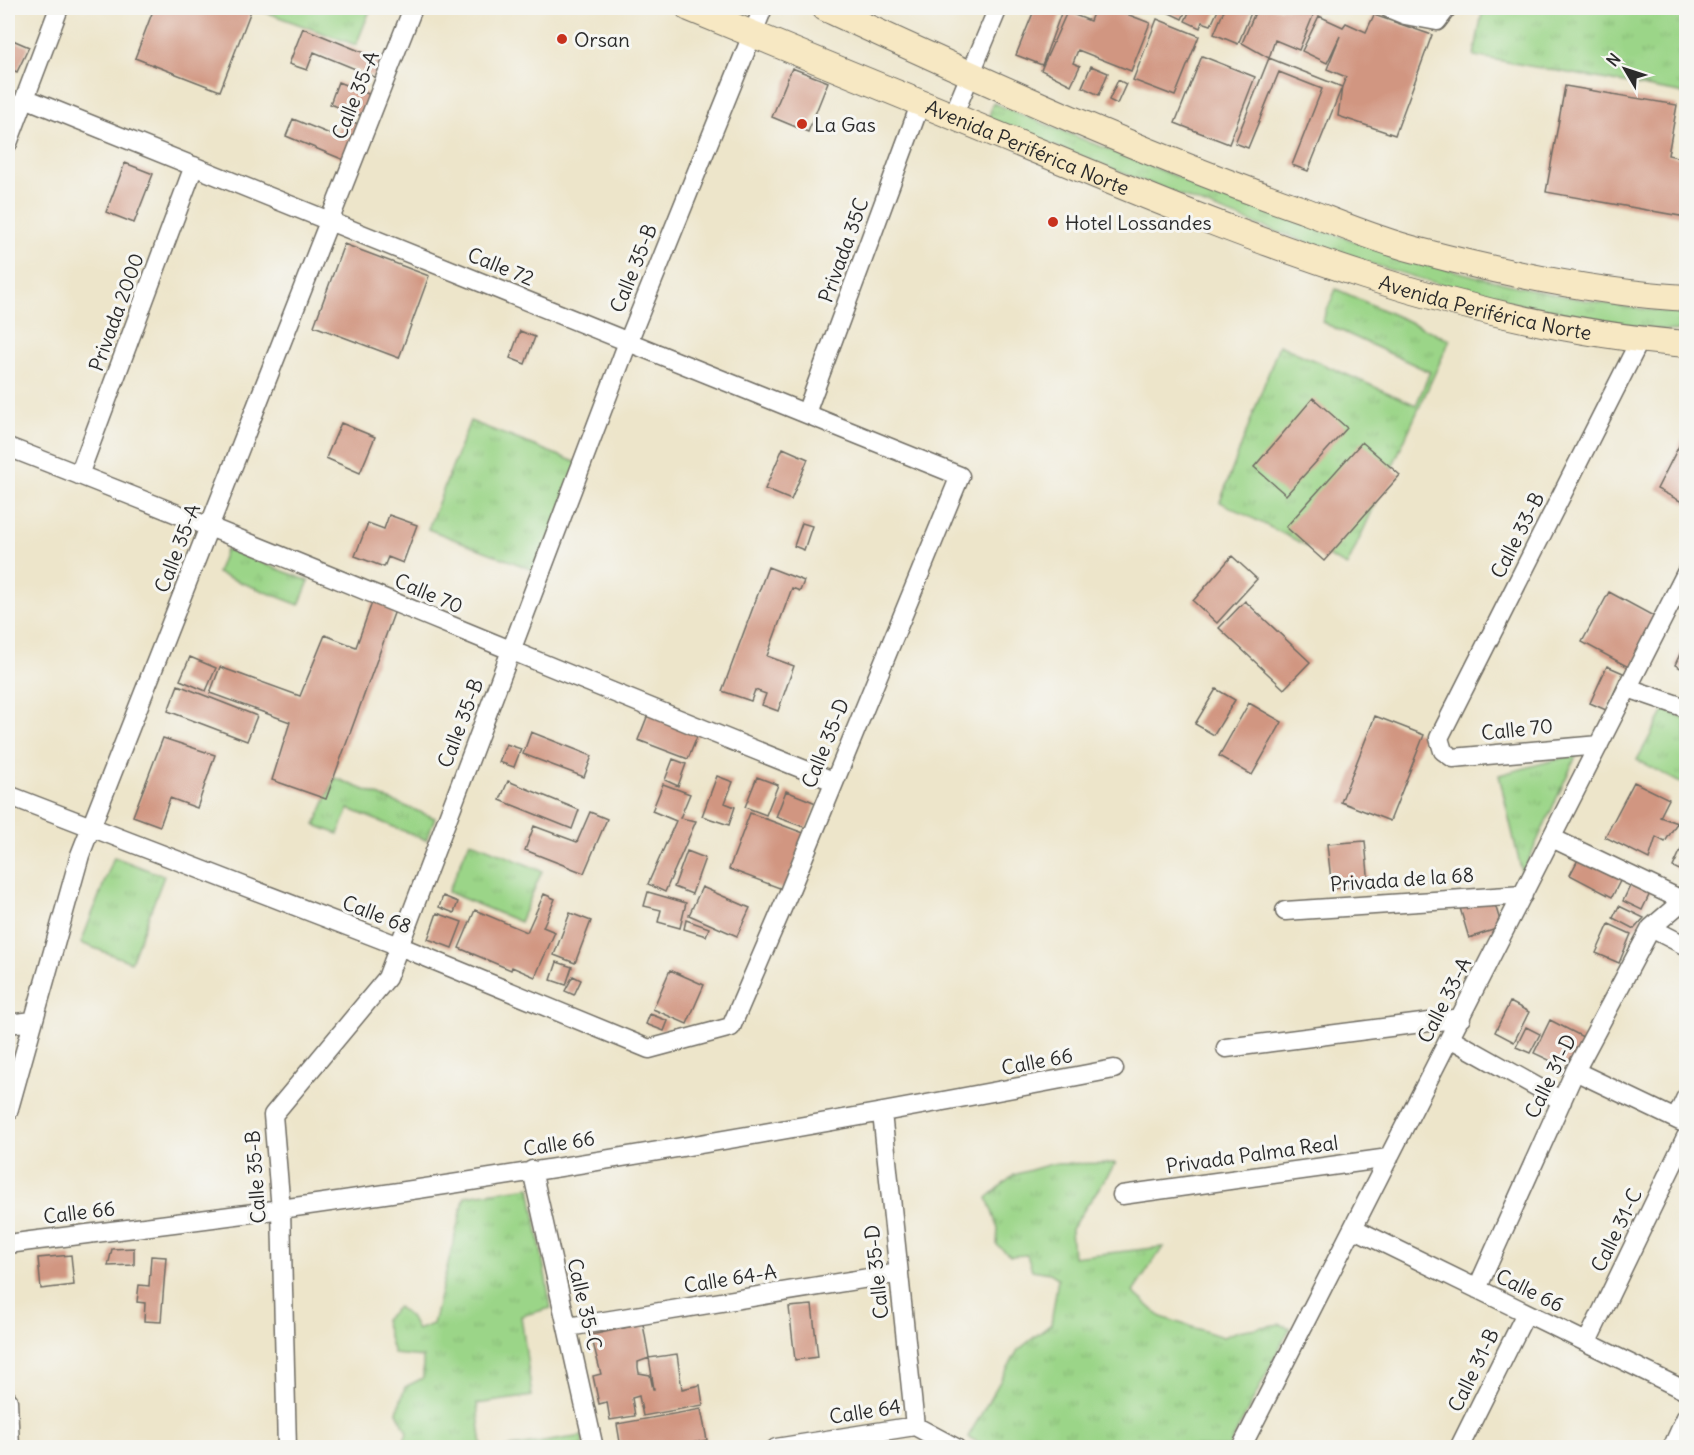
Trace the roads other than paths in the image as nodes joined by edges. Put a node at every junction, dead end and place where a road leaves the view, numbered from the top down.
1 (59, 8) edge
2 (413, 8) edge
3 (689, 8) edge
4 (763, 8) edge
5 (825, 8) edge
6 (998, 8) edge
7 (1388, 8) edge
8 (1442, 14) edge
9 (752, 33) junction
10 (972, 75) junction
11 (25, 98) junction
12 (921, 102) junction
13 (953, 116) junction
14 (8, 143) edge
15 (194, 166) junction
16 (328, 219) junction
17 (1686, 298) edge
18 (1640, 340) junction
19 (628, 342) junction
20 (1686, 344) edge
21 (806, 413) junction
22 (8, 447) edge
23 (79, 475) junction
24 (960, 476) joint
25 (210, 526) junction
26 (1686, 573) edge
27 (511, 652) junction
28 (1628, 688) junction
29 (1686, 708) edge
30 (1599, 745) junction
31 (1443, 751) joint
32 (833, 781) junction
33 (8, 795) edge
34 (92, 827) junction
35 (1552, 838) junction
36 (1523, 895) junction
37 (1685, 900) edge
38 (1285, 911) dead end
39 (1651, 928) junction
40 (399, 946) junction
41 (1686, 946) edge
42 (1461, 1018) junction
43 (33, 1021) junction
44 (8, 1023) edge
45 (731, 1027) joint
46 (1450, 1038) junction
47 (1226, 1048) dead end
48 (1114, 1069) dead end
49 (1575, 1071) junction
50 (11, 1086) edge
51 (1686, 1097) edge
52 (1562, 1101) junction
53 (8, 1112) edge
54 (882, 1113) junction
55 (1681, 1122) edge
56 (1686, 1137) edge
57 (1389, 1158) junction
58 (532, 1170) junction
59 (1122, 1195) dead end
60 (281, 1210) junction
61 (1353, 1228) junction
62 (8, 1244) edge
63 (899, 1273) junction
64 (1477, 1289) junction
65 (1526, 1313) junction
66 (568, 1328) junction
67 (1587, 1342) junction
68 (1686, 1391) edge
69 (8, 1400) edge
70 (1686, 1417) edge
71 (915, 1426) junction
72 (952, 1447) edge
73 (10, 1448) edge
74 (287, 1448) edge
75 (594, 1448) edge
76 (776, 1448) edge
77 (1242, 1448) edge
78 (1460, 1448) edge
79 (1672, 1448) edge

1 - 11 street
2 - 16 street, Calle 35-A
3 - 9 main road, Avenida Periférica Norte
4 - 9 street, Calle 35-B
5 - 10 main road, Avenida Periférica Norte
6 - 10 street
7 - 8 street
9 - 12 main road, Avenida Periférica Norte
9 - 19 street, Calle 35-B
10 - 13 street
10 - 17 main road, Avenida Periférica Norte
11 - 14 street
11 - 15 street, Calle 72
12 - 13 main road, Avenida Periférica Norte
12 - 21 street, Privada 35C
13 - 18 main road, Avenida Periférica Norte
15 - 16 street, Calle 72
15 - 23 street, Privada 2000
16 - 19 street, Calle 72
16 - 25 street, Calle 35-A
18 - 20 main road, Avenida Periférica Norte
18 - 31 street, Calle 33-B
19 - 21 street, Calle 72
19 - 27 street, Calle 35-B
21 - 24 street, Calle 72
22 - 23 street, Calle 70
23 - 25 street, Calle 70
24 - 32 street, Calle 35-D
25 - 27 street, Calle 70
25 - 34 street, Calle 35-A
26 - 28 street, Calle 33-A
27 - 32 street, Calle 70
27 - 40 street, Calle 35-B
28 - 29 street
28 - 30 street, Calle 33-A
30 - 31 street, Calle 70
30 - 35 street, Calle 33-A
32 - 45 street, Calle 35-D
33 - 34 street, Calle 68
34 - 40 street, Calle 68
34 - 43 street, Calle 35-A
35 - 36 street, Calle 33-A
35 - 37 street
36 - 38 street, Privada de la 68
36 - 42 street, Calle 33-A
37 - 39 street, Calle 31-D
39 - 41 street
39 - 49 street, Calle 31-D
40 - 45 street, Calle 68
40 - 60 street, Calle 35-B
42 - 46 street, Calle 33-A
42 - 47 street
43 - 44 street
43 - 50 street, Calle 35-A
46 - 52 street
46 - 57 street, Calle 33-A
48 - 54 street, Calle 66
49 - 52 street, Calle 31-D
49 - 55 street
50 - 53 street, Calle 35-A
51 - 55 street
52 - 64 street, Calle 31-D
54 - 58 street, Calle 66
54 - 63 street, Calle 35-D
56 - 67 street, Calle 31-C
57 - 59 street, Privada Palma Real
57 - 61 street, Calle 33-A
58 - 60 street, Calle 66
58 - 66 street, Calle 35-C
60 - 62 street, Calle 66
60 - 74 street, Calle 35-B
61 - 64 street, Calle 66
61 - 77 street, Calle 33-A
63 - 66 street, Calle 64-A
63 - 71 street, Calle 35-D
64 - 65 street, Calle 66
65 - 67 street, Calle 66
65 - 78 street, Calle 31-B
66 - 75 street, Calle 35-C
67 - 68 street, Calle 66
69 - 73 street
70 - 79 street
71 - 72 street, Calle 64
71 - 76 street, Calle 64

